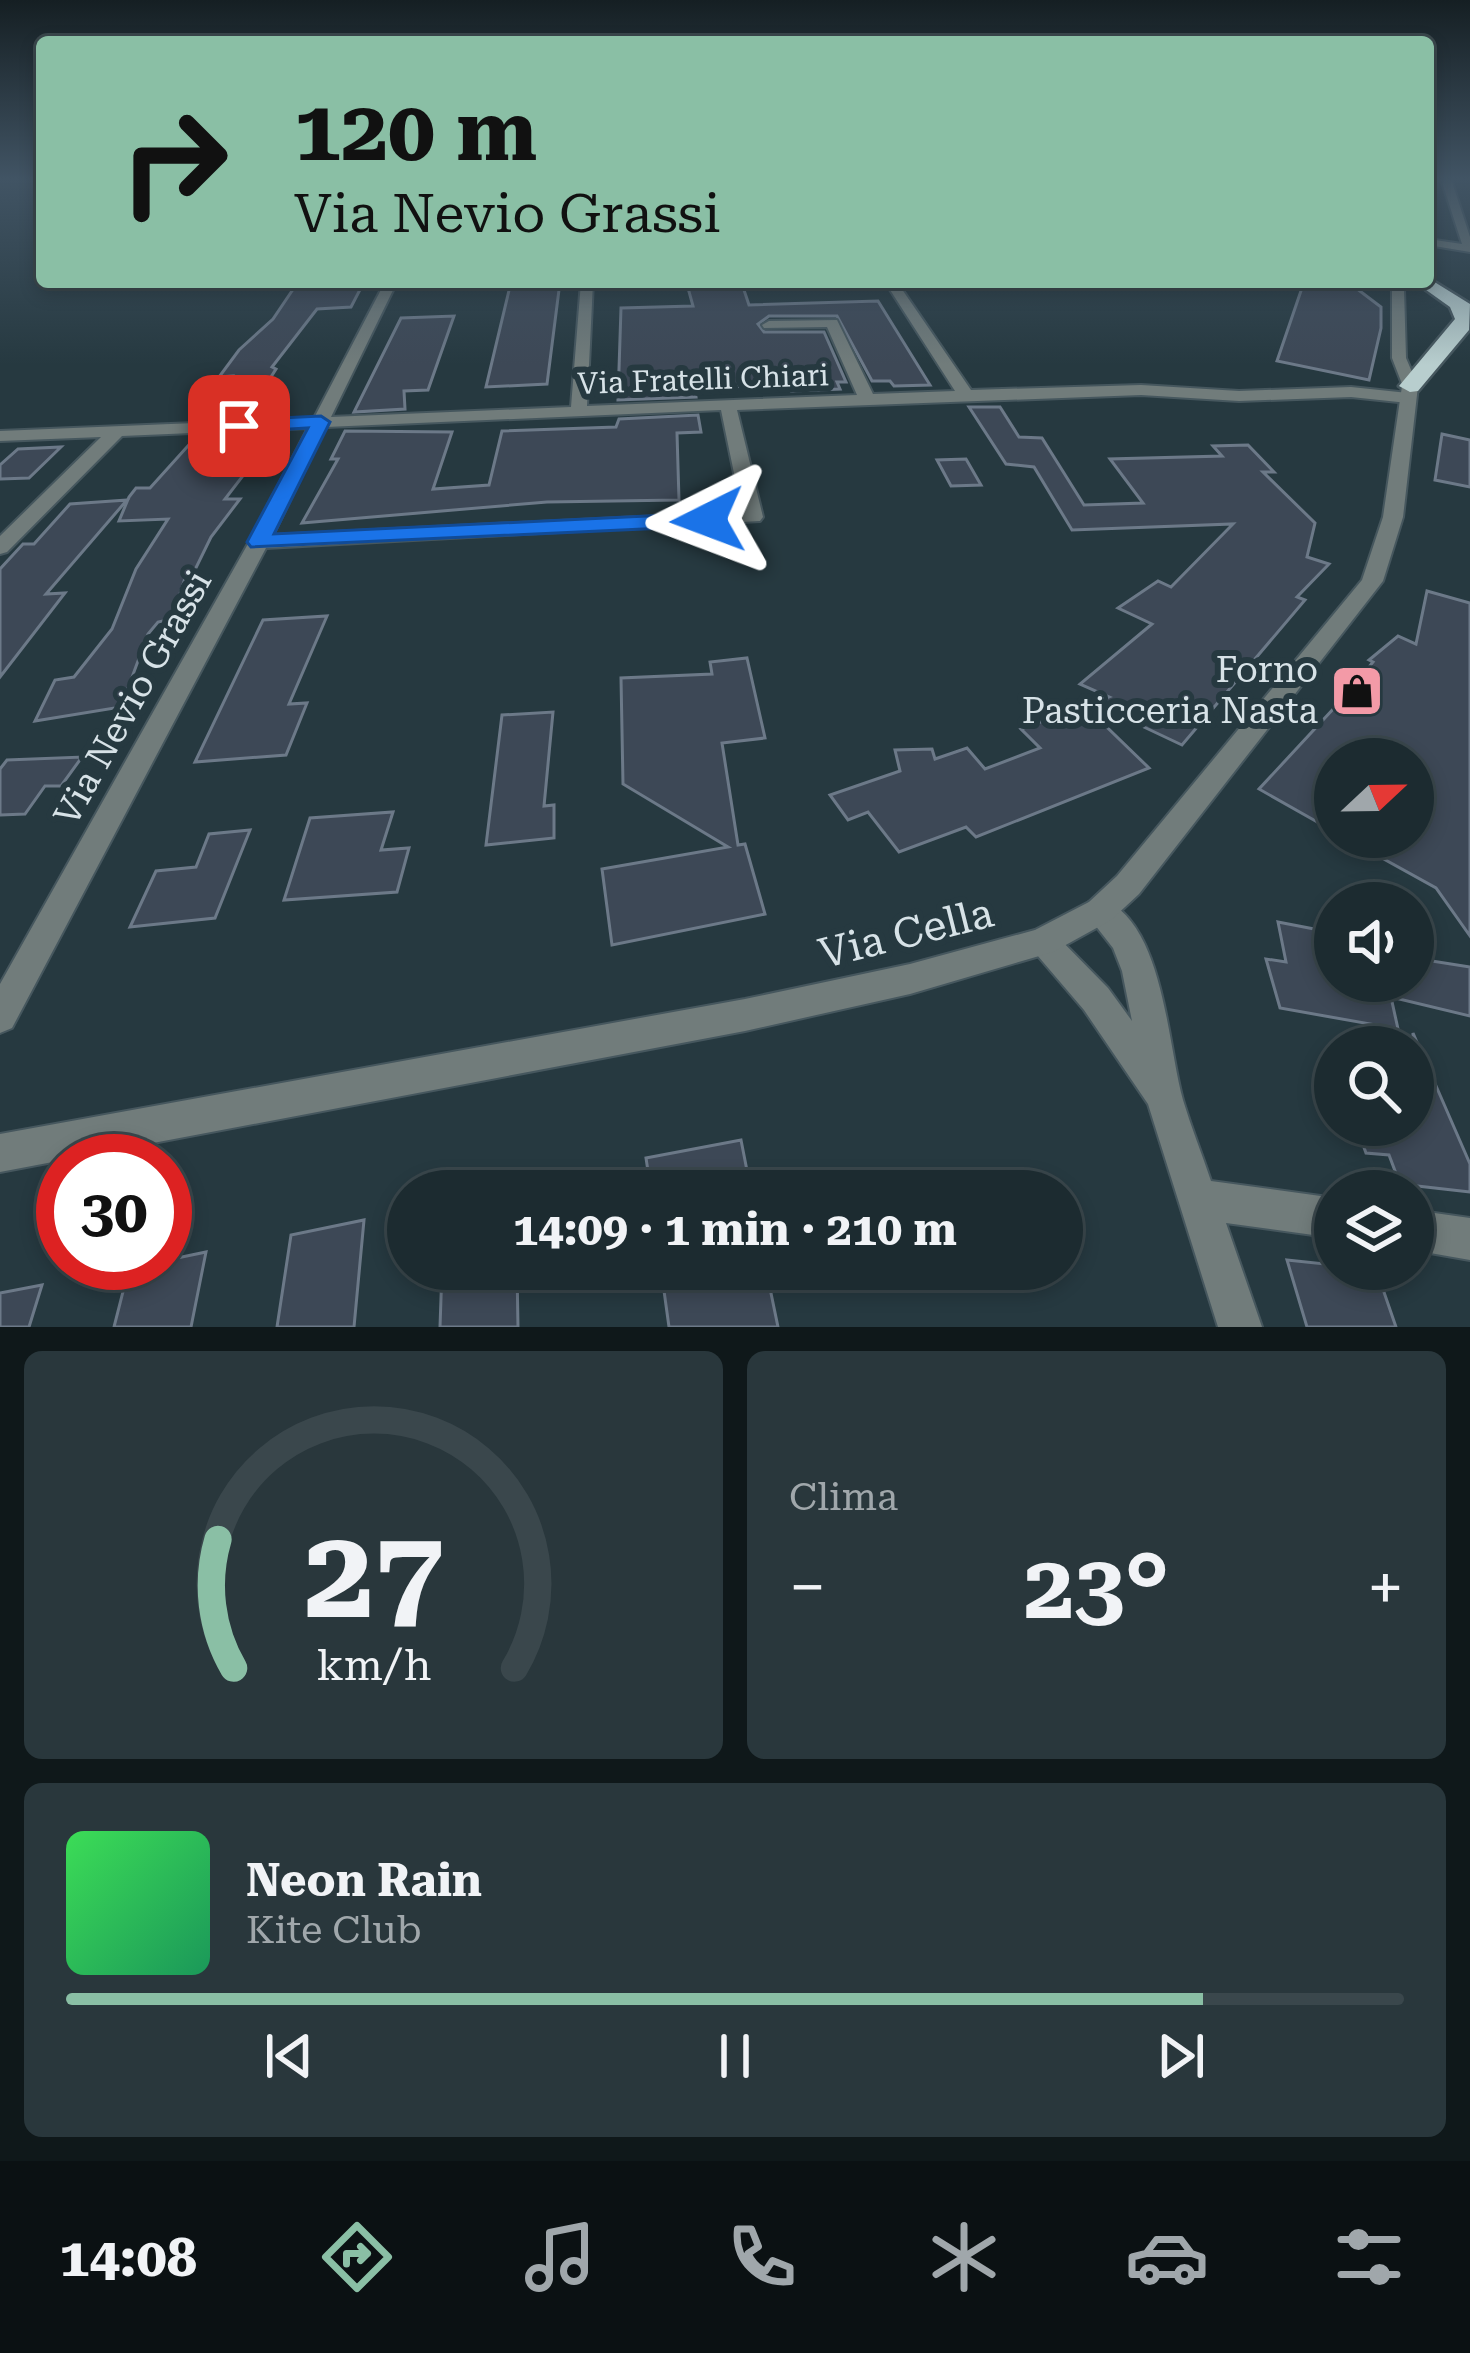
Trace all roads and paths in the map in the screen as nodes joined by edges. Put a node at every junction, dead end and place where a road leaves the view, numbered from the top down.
1 (1434, 242) edge
2 (1469, 245) edge
3 (1434, 278) edge
4 (1434, 287) edge
5 (388, 288) edge
6 (587, 288) edge
7 (895, 288) edge
8 (1397, 288) edge
9 (1466, 305) edge
10 (769, 326) dead end
11 (1470, 354) edge
12 (1430, 360) junction
13 (1409, 392) junction
14 (966, 395) junction
15 (867, 399) junction
16 (728, 405) junction
17 (579, 410) junction
18 (321, 422) junction
19 (116, 432) junction
20 (0, 436) edge
21 (259, 542) junction
22 (0, 548) edge
23 (1100, 911) junction
24 (1042, 941) junction
25 (0, 1017) edge
26 (1164, 1098) junction
27 (0, 1153) edge
28 (1200, 1199) junction
29 (1314, 1215) edge
30 (1434, 1234) edge
31 (1470, 1239) edge
32 (1240, 1327) edge

1 - 2 street
3 - 9 highway
4 - 9 highway
5 - 18 street, Via Nevio Grassi
6 - 17 street
7 - 14 street
8 - 13 street, Via Cella
9 - 12 highway
10 - 15 street
11 - 12 highway
12 - 13 highway
13 - 14 street, Via Fratelli Chiari
13 - 23 street, Via Cella
14 - 15 street, Via Fratelli Chiari
15 - 16 street, Via Fratelli Chiari
16 - 17 street, Via Fratelli Chiari
16 - 21 street
17 - 18 street, Via Fratelli Chiari
18 - 19 street, Via Fratelli Chiari
18 - 21 street, Via Nevio Grassi
19 - 20 street, Via Fratelli Chiari
19 - 22 street
21 - 25 street, Via Nevio Grassi
23 - 24 street, Via Cella
23 - 26 street
24 - 26 street
24 - 27 street, Via Cella
26 - 28 street
28 - 29 street
28 - 32 street
30 - 31 street

